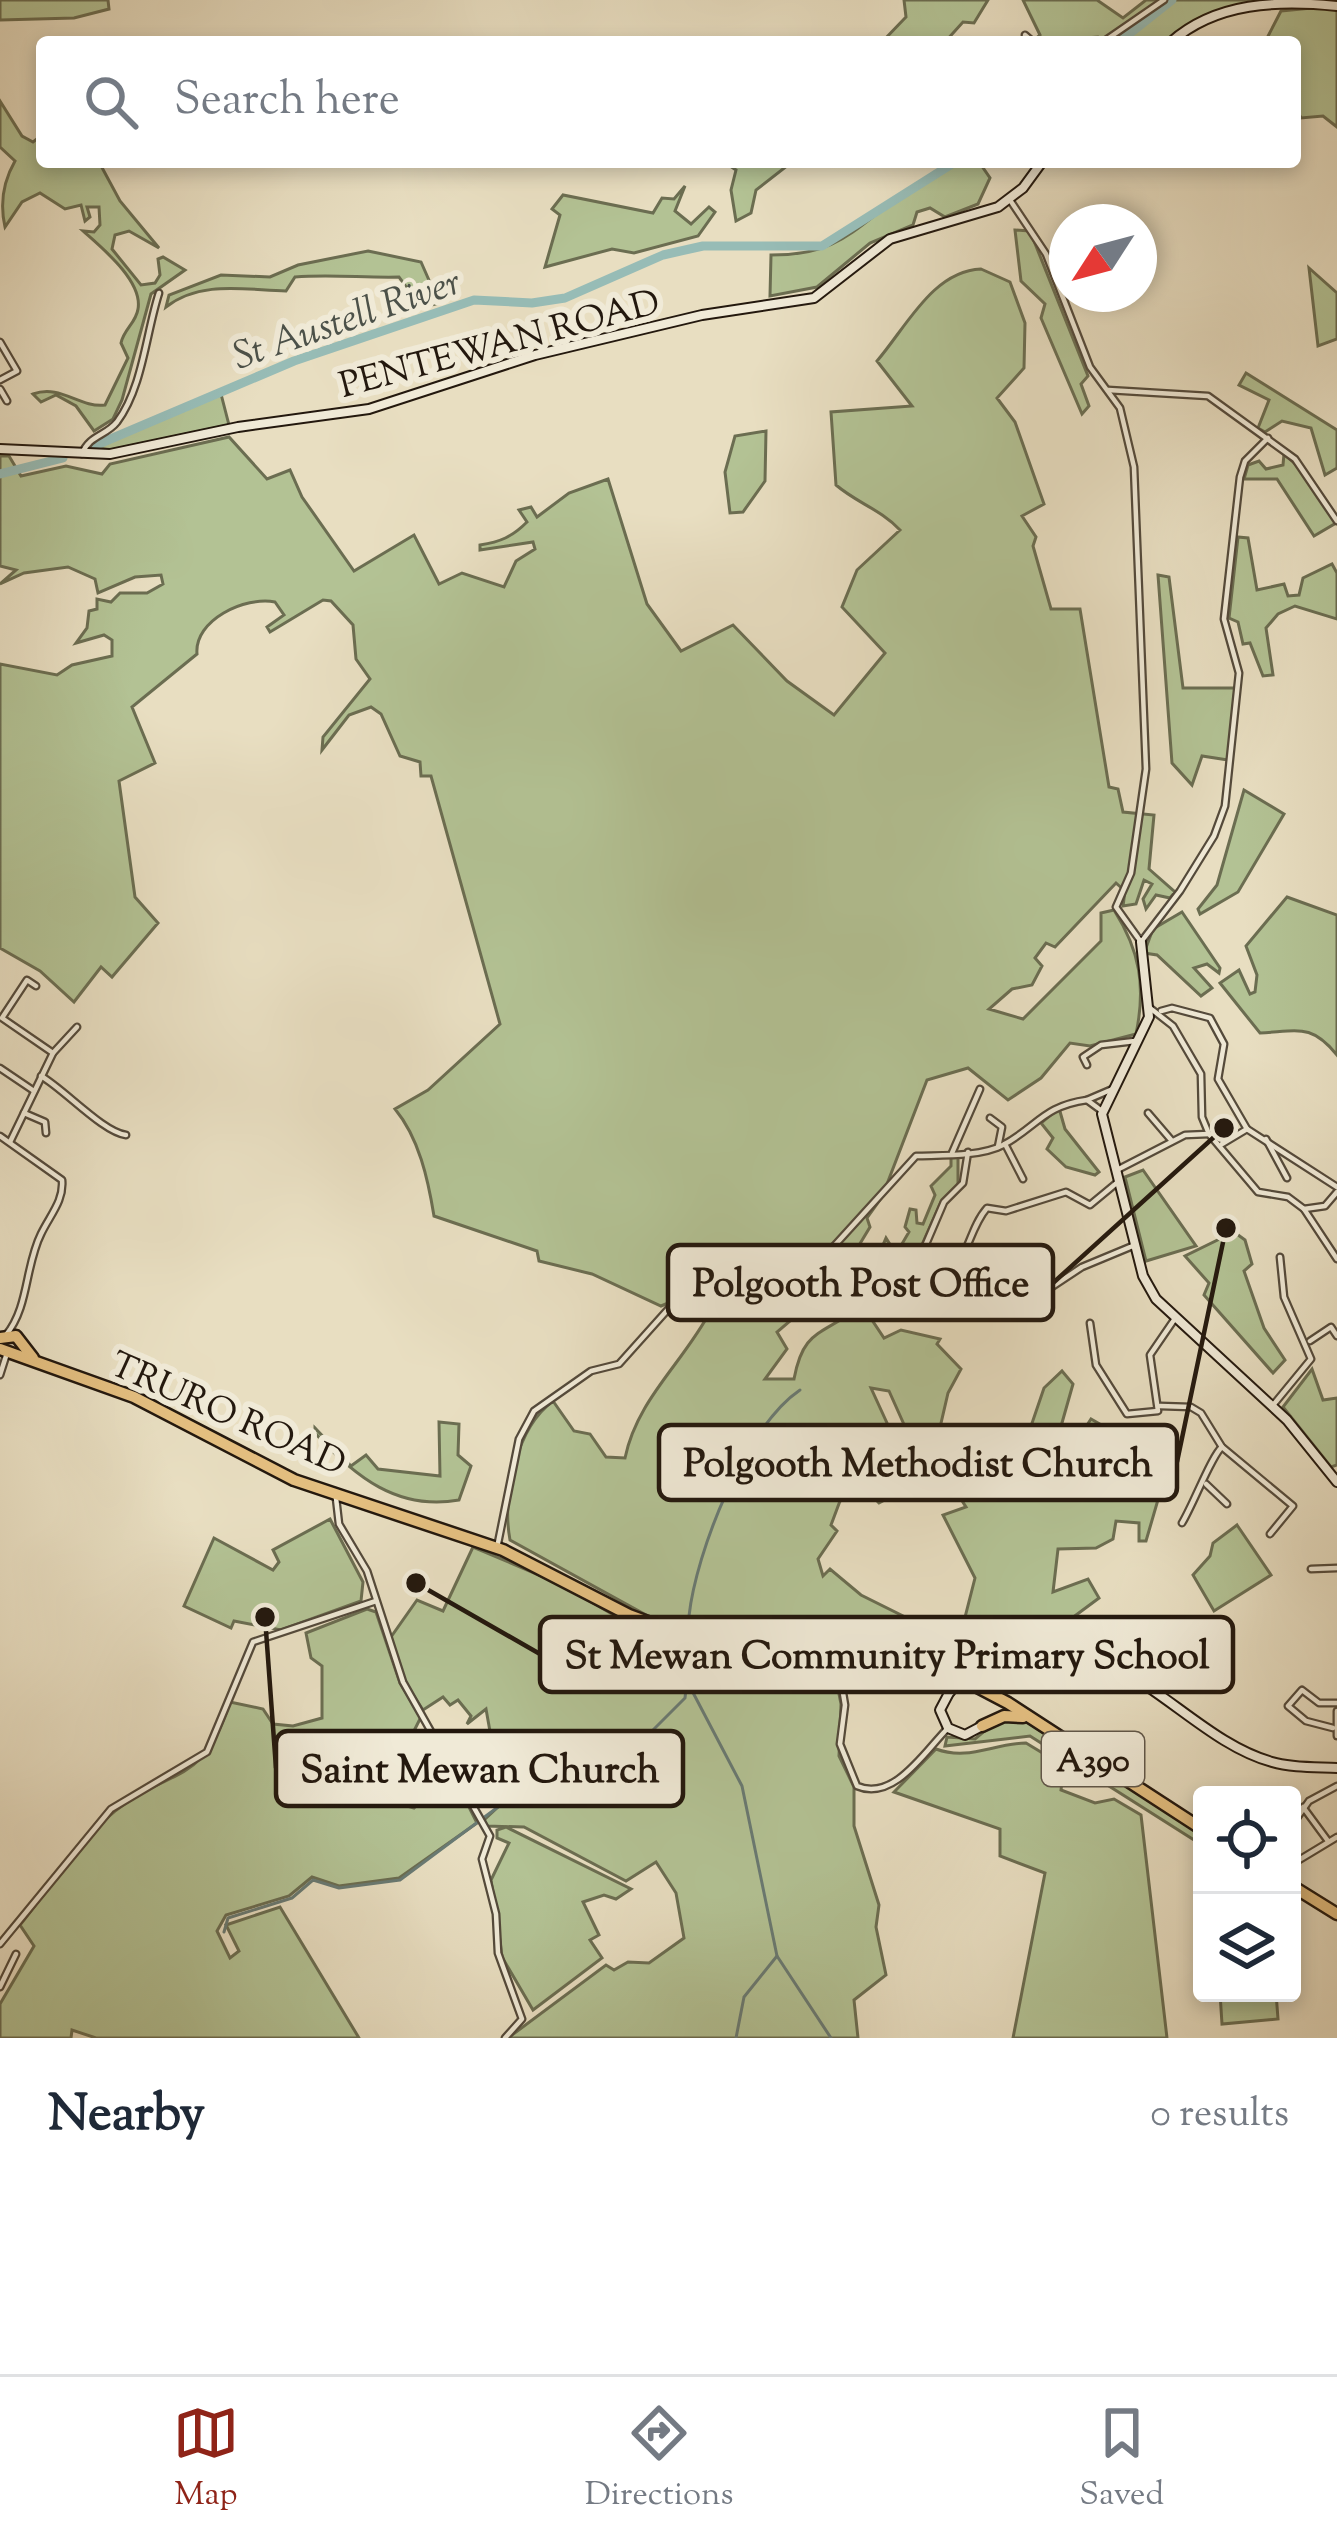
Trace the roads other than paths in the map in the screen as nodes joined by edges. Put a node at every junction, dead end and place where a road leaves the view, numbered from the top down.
1 (1164, 0) edge
2 (1337, 6) edge
3 (1111, 36) edge
4 (1178, 36) edge
5 (1037, 168) edge
6 (1010, 200) junction
7 (159, 293) dead end
8 (0, 342) edge
9 (0, 380) edge
10 (0, 389) edge
11 (1108, 390) junction
12 (7, 401) dead end
13 (1268, 438) junction
14 (0, 449) edge
15 (82, 454) junction
16 (1337, 521) edge
17 (1141, 942) junction
18 (36, 986) dead end
19 (1155, 1010) junction
20 (77, 1027) dead end
21 (1138, 1042) junction
22 (53, 1053) junction
23 (1087, 1064) dead end
24 (0, 1068) edge
25 (1201, 1074) junction
26 (41, 1076) junction
27 (1218, 1079) junction
28 (1115, 1088) junction
29 (980, 1089) dead end
30 (34, 1091) junction
31 (1087, 1100) junction
32 (1102, 1111) junction
33 (24, 1112) junction
34 (1148, 1113) dead end
35 (991, 1118) dead end
36 (1247, 1129) junction
37 (46, 1133) dead end
38 (1209, 1134) junction
39 (0, 1136) edge
40 (126, 1136) dead end
41 (1266, 1139) junction
42 (1172, 1141) junction
43 (10, 1142) junction
44 (1222, 1144) junction
45 (1001, 1146) junction
46 (968, 1152) junction
47 (952, 1153) junction
48 (1118, 1175) junction
49 (1287, 1178) dead end
50 (1023, 1180) dead end
51 (1337, 1189) edge
52 (1304, 1208) junction
53 (1136, 1245) junction
54 (1280, 1257) dead end
55 (1337, 1259) edge
56 (1017, 1310) dead end
57 (1176, 1317) junction
58 (16, 1323) junction
59 (1090, 1323) dead end
60 (1337, 1336) edge
61 (1308, 1342) junction
62 (8, 1344) edge
63 (0, 1375) edge
64 (1160, 1406) junction
65 (1273, 1406) junction
66 (1222, 1447) junction
67 (1337, 1482) edge
68 (1206, 1484) junction
69 (337, 1495) junction
70 (1227, 1504) dead end
71 (1182, 1523) dead end
72 (1270, 1534) dead end
73 (496, 1548) junction
74 (1337, 1568) edge
75 (1311, 1569) dead end
76 (376, 1601) junction
77 (985, 1637) junction
78 (929, 1638) joint
79 (1036, 1643) junction
80 (836, 1647) junction
81 (987, 1653) junction
82 (983, 1689) junction
83 (1337, 1707) edge
84 (1033, 1719) junction
85 (982, 1726) junction
86 (948, 1727) junction
87 (1333, 1728) junction
88 (1337, 1736) edge
89 (1337, 1768) edge
90 (1337, 1786) edge
91 (1303, 1807) junction
92 (1301, 1810) edge
93 (1193, 1823) edge
94 (1337, 1837) edge
95 (1329, 1842) junction
96 (1301, 1859) edge
97 (1301, 1892) edge
98 (1337, 1914) edge
99 (0, 1944) edge
100 (16, 1954) dead end
101 (0, 1987) edge
102 (505, 2038) edge

1 - 3 street
2 - 4 main road
5 - 6 main road
6 - 11 street
6 - 15 main road, PENTEWAN ROAD
7 - 15 street
8 - 9 street
10 - 12 street
11 - 13 street
11 - 17 street
13 - 16 street
13 - 17 street
14 - 15 main road, PENTEWAN ROAD
17 - 19 main road
18 - 22 street
19 - 21 main road
19 - 25 street
19 - 27 street
20 - 22 street
21 - 23 street
21 - 28 main road
22 - 26 street
24 - 30 street
25 - 27 street
25 - 38 street
26 - 30 street
26 - 40 street
27 - 36 street
28 - 31 street
28 - 32 main road
29 - 47 street
30 - 33 street
31 - 32 street
31 - 45 street
32 - 48 main road
33 - 37 street
33 - 43 street
34 - 42 street
35 - 45 street
36 - 41 street
36 - 44 street
38 - 42 street
38 - 44 street
39 - 43 street
41 - 49 street
41 - 51 street
42 - 48 street
43 - 58 street
44 - 52 street
45 - 46 street
45 - 50 street
46 - 47 street
46 - 48 street
47 - 73 street
48 - 53 main road
51 - 52 street
52 - 55 street
53 - 56 street
53 - 57 main road
54 - 61 street
57 - 64 street
57 - 65 main road
58 - 62 street
58 - 62 street
59 - 64 street
60 - 61 street
61 - 65 street
62 - 63 street
62 - 69 highway, TRURO ROAD / A390
64 - 66 street
65 - 67 main road
66 - 68 street
66 - 72 street
68 - 70 street
68 - 71 street
69 - 73 highway, TRURO ROAD / A390
69 - 76 street
73 - 80 highway, A390
74 - 75 street
76 - 99 street
76 - 102 street
77 - 78 main road
77 - 79 main road
77 - 81 main road
78 - 80 highway
79 - 81 main road
79 - 89 main road
80 - 82 highway, A390
80 - 86 street
81 - 86 main road, bridge
82 - 84 highway, A390
82 - 85 highway
83 - 87 street
83 - 87 street
84 - 85 highway
84 - 93 highway, A390
85 - 86 main road
87 - 88 street
90 - 91 street
91 - 92 street
91 - 95 street
94 - 95 street
95 - 96 street
97 - 98 highway
100 - 101 street

